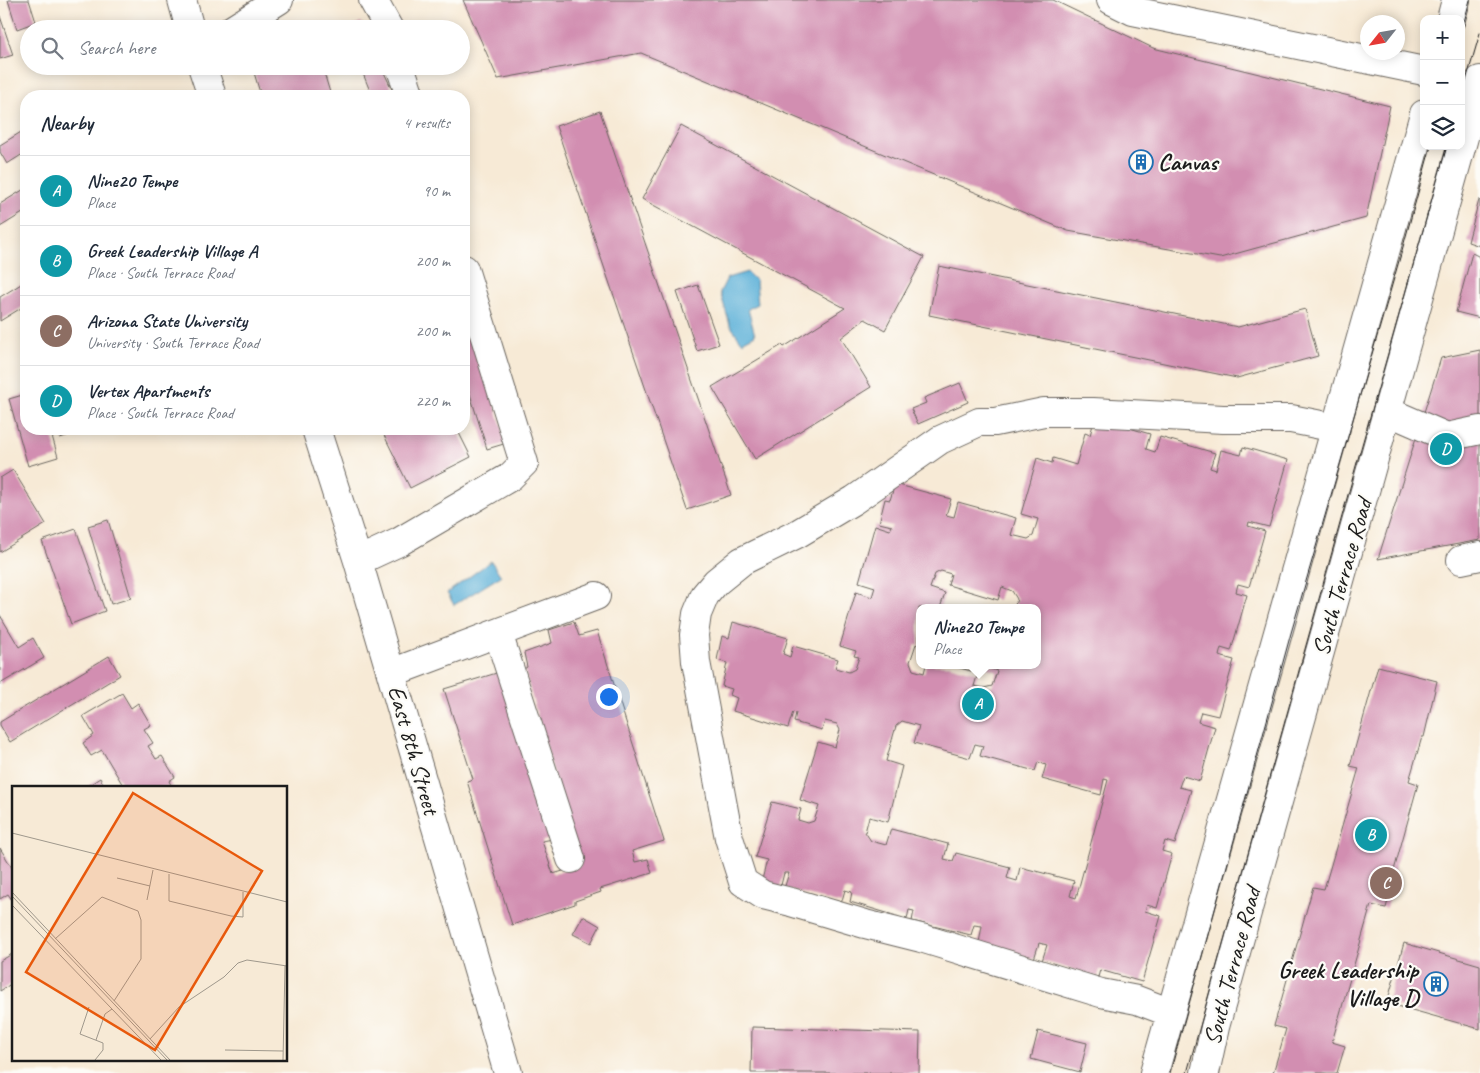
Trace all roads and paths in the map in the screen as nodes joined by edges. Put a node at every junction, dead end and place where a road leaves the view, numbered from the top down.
1 (182, 0) edge
2 (279, 0) edge
3 (373, 0) edge
4 (1111, 0) edge
5 (1456, 0) edge
6 (1452, 15) edge
7 (188, 20) edge
8 (247, 20) edge
9 (384, 20) edge
10 (1420, 70) edge
11 (205, 75) edge
12 (403, 75) edge
13 (1480, 80) edge
14 (210, 90) edge
15 (408, 90) edge
16 (1420, 128) edge
17 (470, 288) edge
18 (1388, 411) junction
19 (1336, 428) junction
20 (1480, 430) edge
21 (318, 435) edge
22 (358, 561) junction
23 (596, 596) dead end
24 (498, 633) junction
25 (391, 673) junction
26 (571, 859) dead end
27 (1171, 1013) junction
28 (508, 1073) edge
29 (1154, 1073) edge
30 (1205, 1073) edge

1 - 7 street
2 - 8 street
3 - 9 street
4 - 10 street
5 - 6 street
11 - 14 street
12 - 15 street
13 - 18 street, South Terrace Road
16 - 19 street, South Terrace Road
17 - 22 street
18 - 20 street
18 - 30 street, South Terrace Road
19 - 27 street, South Terrace Road
19 - 27 street
21 - 22 street, East 8th Street
22 - 25 street, East 8th Street
23 - 24 street
24 - 25 street
24 - 26 street
25 - 28 street, East 8th Street
27 - 29 street, South Terrace Road

